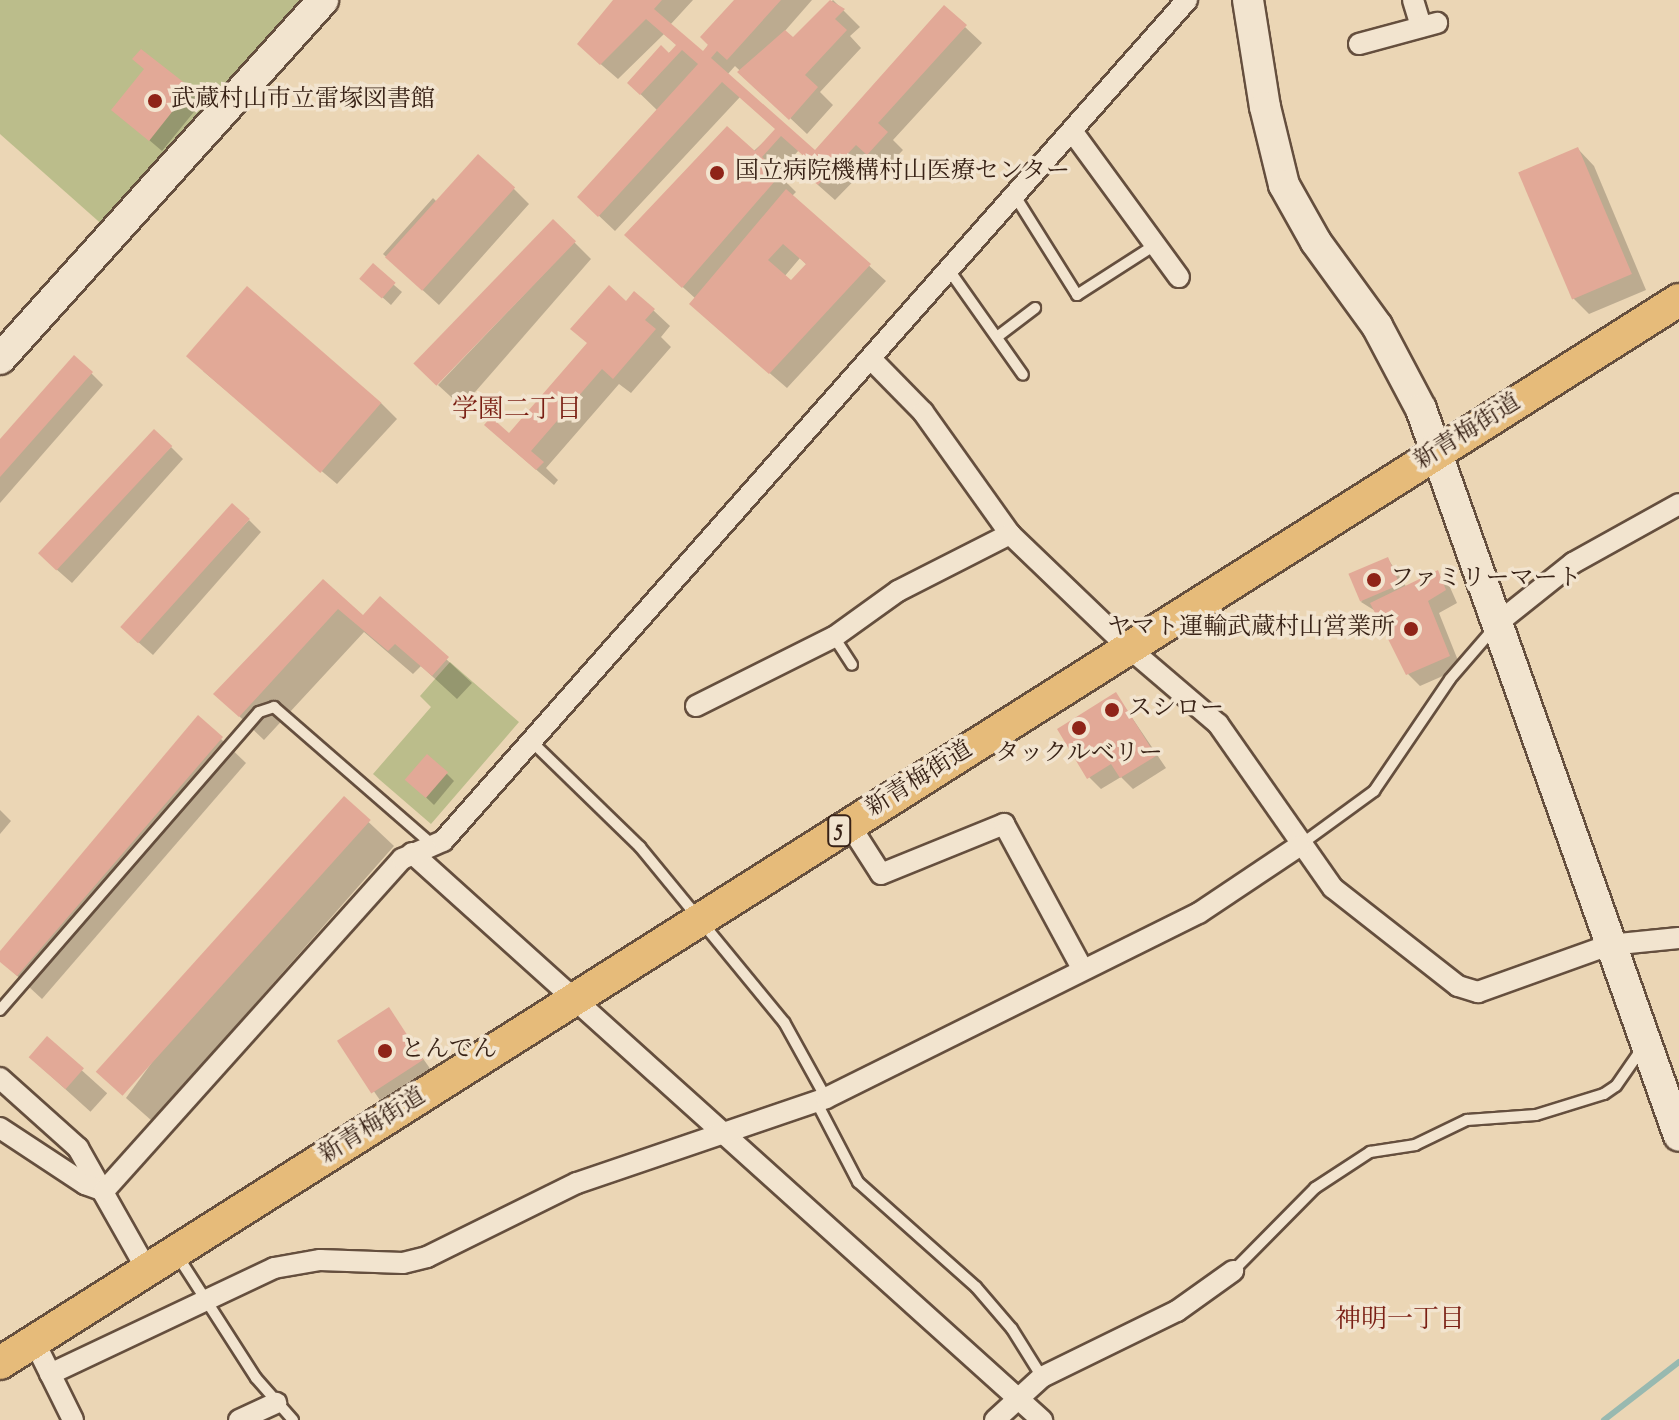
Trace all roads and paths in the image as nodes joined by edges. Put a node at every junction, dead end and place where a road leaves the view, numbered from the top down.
1 (323, 0) edge
2 (1187, 0) edge
3 (1248, 0) edge
4 (1413, 0) edge
5 (1359, 44) dead end
6 (1072, 131) junction
7 (1015, 196) junction
8 (1155, 245) junction
9 (949, 270) junction
10 (1179, 277) dead end
11 (1679, 300) edge
12 (1035, 308) dead end
13 (997, 337) junction
14 (0, 359) edge
15 (871, 359) junction
16 (1023, 375) dead end
17 (1438, 452) junction
18 (1679, 504) edge
19 (1010, 534) junction
20 (1499, 622) junction
21 (834, 637) junction
22 (1129, 648) junction
23 (852, 665) dead end
24 (696, 706) dead end
25 (531, 741) junction
26 (849, 824) junction
27 (434, 846) junction
28 (1299, 846) junction
29 (412, 853) junction
30 (698, 920) junction
31 (1679, 938) edge
32 (1609, 945) junction
33 (1082, 968) junction
34 (574, 1000) junction
35 (0, 1010) edge
36 (1646, 1042) junction
37 (0, 1078) edge
38 (826, 1098) junction
39 (0, 1128) edge
40 (723, 1134) junction
41 (1679, 1136) edge
42 (104, 1191) junction
43 (175, 1252) junction
44 (147, 1270) junction
45 (1233, 1271) joint
46 (206, 1297) junction
47 (34, 1341) junction
48 (0, 1363) edge
49 (50, 1374) junction
50 (1042, 1377) junction
51 (1016, 1398) junction
52 (276, 1403) junction
53 (73, 1420) edge
54 (239, 1420) edge
55 (293, 1420) edge
56 (995, 1420) edge
57 (1042, 1420) edge

1 - 14 street
2 - 6 street
3 - 17 street
4 - 5 street
6 - 7 street
6 - 8 street
7 - 8 lane
7 - 9 street
8 - 10 street
9 - 13 lane
9 - 15 street
11 - 17 main road, 新青梅街道 / 5
12 - 13 lane
13 - 16 lane
15 - 19 street
15 - 25 street
17 - 20 street
17 - 22 main road, 新青梅街道 / 5
18 - 20 street
19 - 21 street
19 - 22 street
20 - 28 lane
20 - 32 street
21 - 23 lane
21 - 24 street
22 - 26 main road, 新青梅街道 / 5
22 - 28 street
25 - 27 street
25 - 30 lane
26 - 30 main road, 新青梅街道 / 5
26 - 33 street
27 - 29 street
27 - 35 lane
28 - 32 street
28 - 33 street
29 - 34 street
29 - 42 street
30 - 34 main road, 新青梅街道 / 5
30 - 38 lane
31 - 32 street
32 - 36 street
33 - 38 street
34 - 40 street
34 - 43 main road, 新青梅街道 / 5
36 - 41 street
36 - 45 lane
37 - 42 street
38 - 40 street
38 - 50 lane
39 - 42 street
40 - 46 street
40 - 51 street
42 - 44 street
43 - 44 main road, 新青梅街道 / 5
43 - 46 lane
44 - 47 main road, 新青梅街道 / 5
45 - 50 street
46 - 49 street
46 - 52 lane
47 - 48 main road, 新青梅街道 / 5
47 - 49 street
49 - 53 street
50 - 51 street
51 - 56 street
51 - 57 street
52 - 54 street
52 - 55 lane

